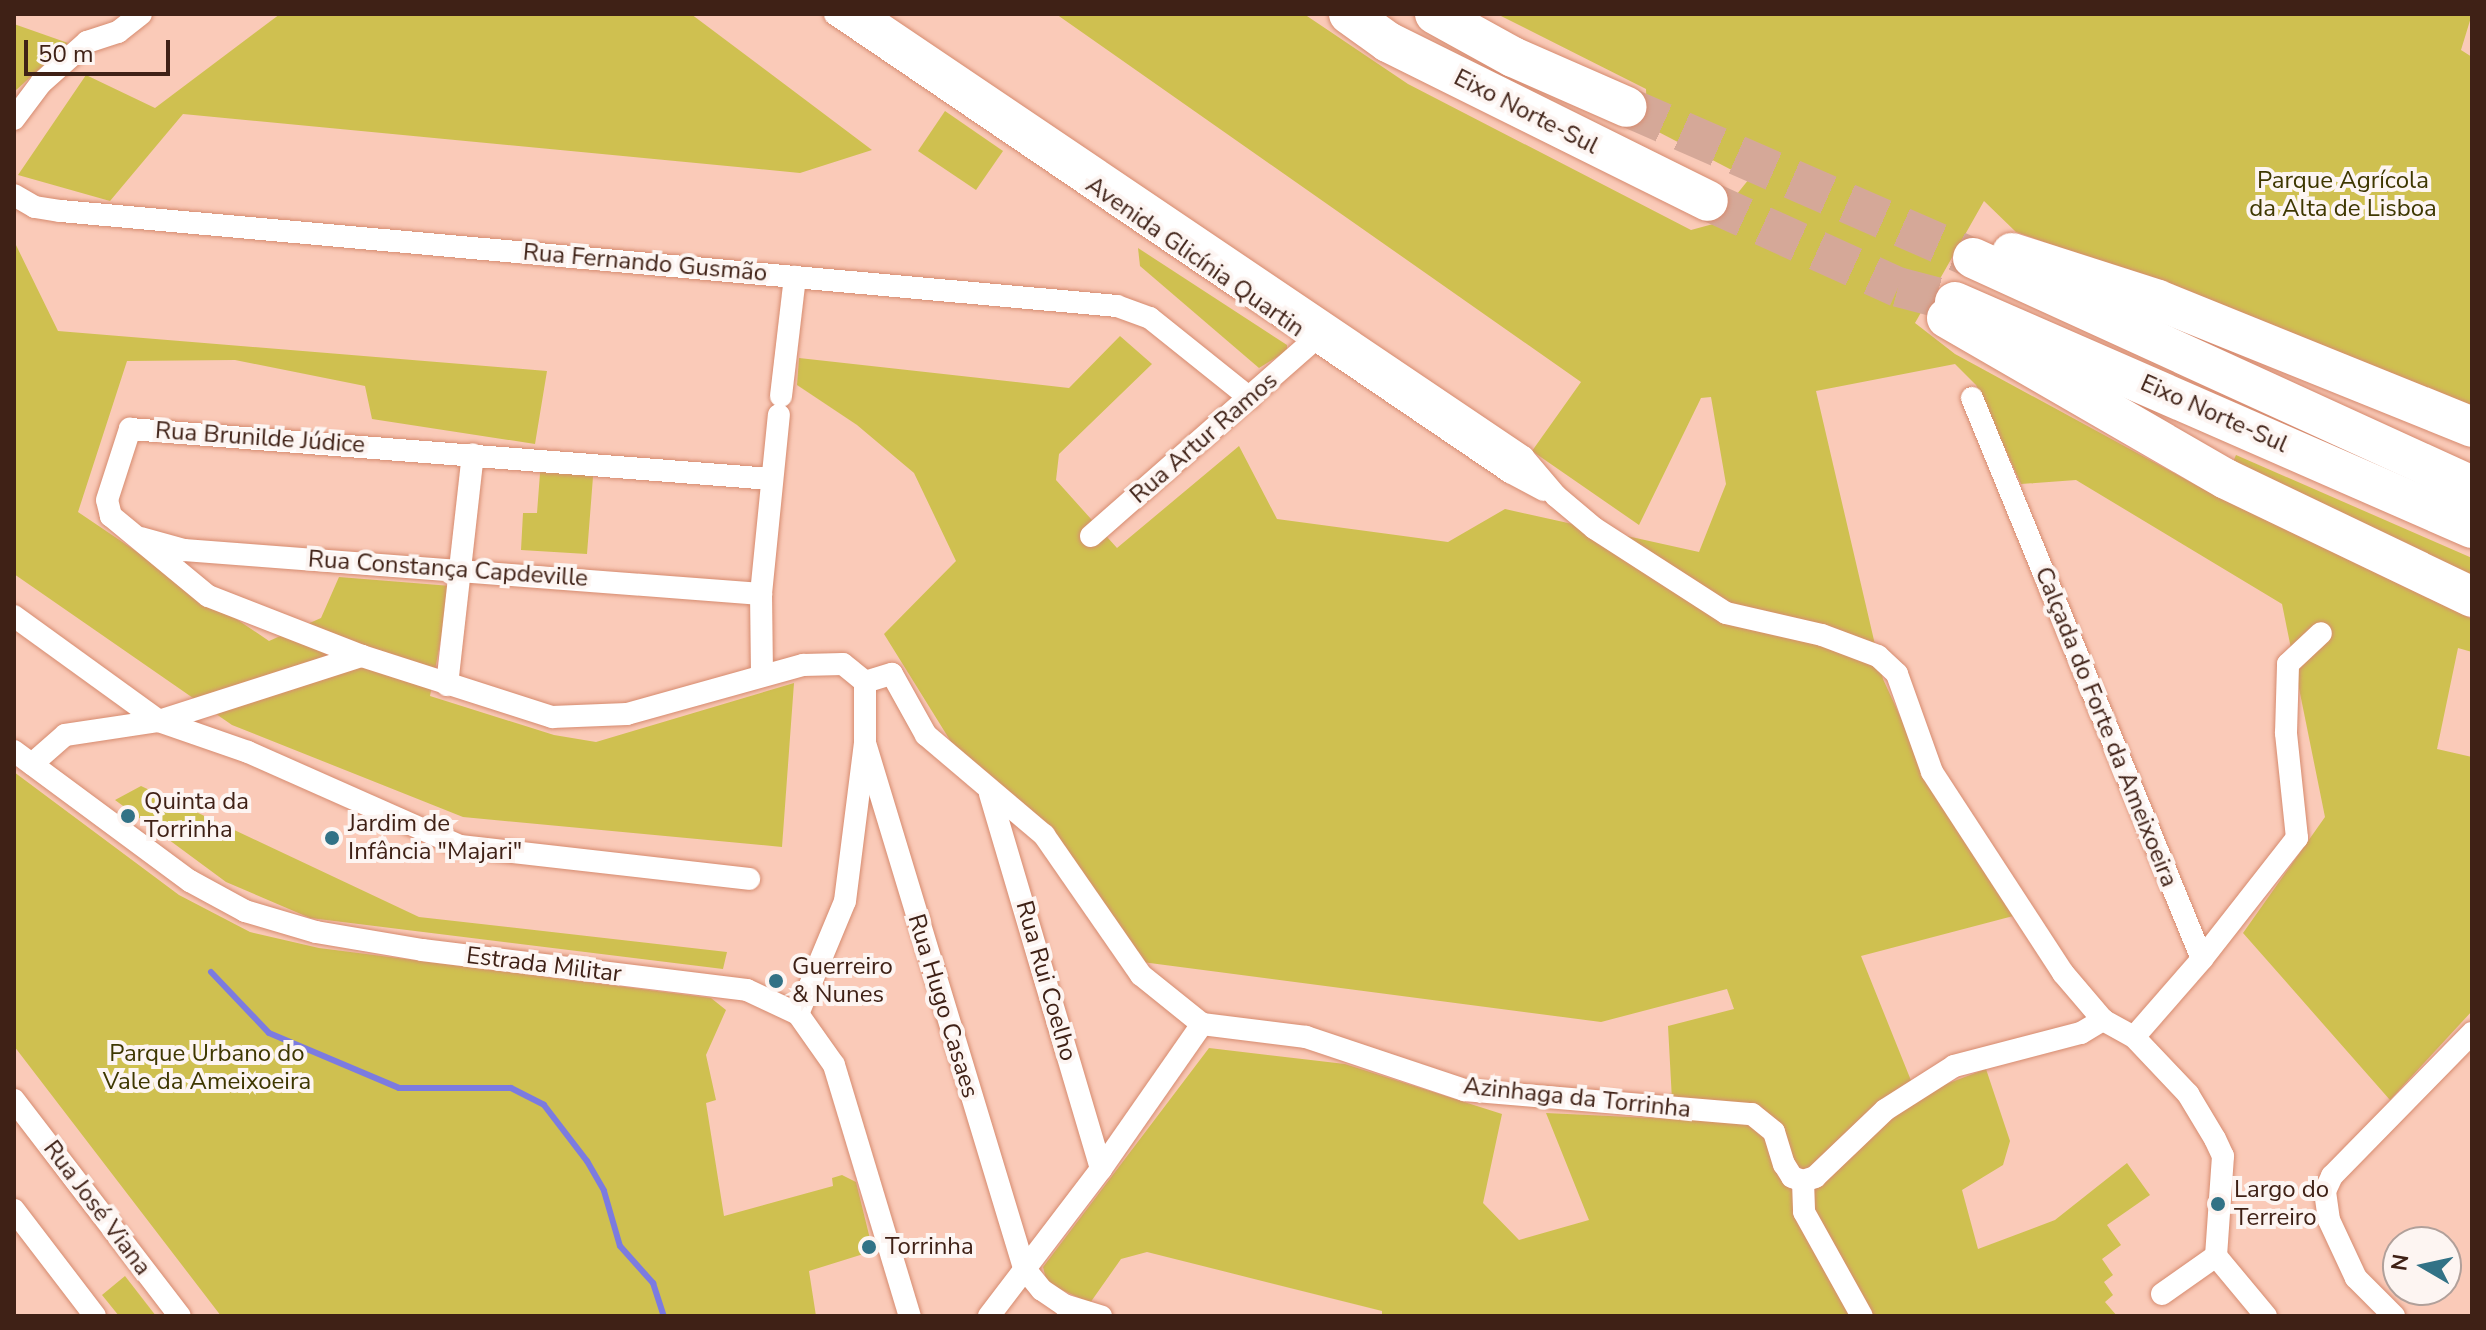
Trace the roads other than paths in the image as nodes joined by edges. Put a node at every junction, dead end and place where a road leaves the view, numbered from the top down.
1 (110, 14) edge
2 (141, 14) edge
3 (835, 14) edge
4 (867, 14) edge
5 (1349, 14) edge
6 (1435, 14) edge
7 (98, 34) junction
8 (1627, 107) tunnel mouth
9 (14, 119) edge
10 (14, 195) edge
11 (1708, 201) tunnel mouth
12 (795, 277) junction
13 (1315, 339) junction
14 (1250, 398) junction
15 (1972, 398) dead end
16 (2255, 412) junction
17 (2472, 427) edge
18 (473, 454) junction
19 (771, 479) junction
20 (2472, 486) edge
21 (1556, 496) junction
22 (2472, 528) edge
23 (1091, 536) dead end
24 (136, 537) junction
25 (464, 569) junction
26 (761, 594) junction
27 (2472, 597) edge
28 (14, 616) edge
29 (2321, 633) dead end
30 (362, 656) junction
31 (762, 674) junction
32 (865, 682) junction
33 (447, 685) junction
34 (159, 721) junction
35 (865, 743) junction
36 (23, 757) edge
37 (990, 794) junction
38 (749, 879) dead end
39 (2202, 959) junction
40 (798, 1014) junction
41 (2103, 1020) junction
42 (1202, 1024) junction
43 (2472, 1033) edge
44 (2134, 1037) junction
45 (14, 1100) edge
46 (1101, 1169) junction
47 (1803, 1181) junction
48 (14, 1210) edge
49 (2216, 1256) junction
50 (1024, 1268) junction
51 (2162, 1294) dead end
52 (95, 1316) edge
53 (180, 1316) edge
54 (910, 1316) edge
55 (989, 1316) edge
56 (1101, 1316) edge
57 (1862, 1316) edge
58 (2266, 1316) edge
59 (2394, 1316) edge

1 - 7 street
2 - 7 street
3 - 13 street, Avenida Glicínia Quartin
4 - 21 street, Avenida Glicínia Quartin
5 - 11 highway, Eixo Norte-Sul
6 - 8 highway, Eixo Norte-Sul
7 - 9 street
10 - 12 street, Rua Fernando Gusmão
12 - 14 street, Rua Fernando Gusmão
12 - 19 street
13 - 14 street, Rua Artur Ramos
13 - 21 street, Avenida Glicínia Quartin
14 - 23 street, Rua Artur Ramos
15 - 39 street, Calçada do Forte da Ameixoeira
16 - 17 highway, Eixo Norte-Sul
16 - 20 highway, Eixo Norte-Sul
16 - 22 highway, Eixo Norte-Sul
16 - 27 highway, Eixo Norte-Sul
18 - 19 street, Rua Brunilde Júdice
18 - 24 street, Rua Brunilde Júdice
18 - 25 street
19 - 26 street
21 - 41 street, Avenida Glicínia Quartin
24 - 25 street, Rua Constança Capdeville
24 - 30 street, Rua Brunilde Júdice
25 - 26 street, Rua Constança Capdeville
25 - 33 street
26 - 31 street
28 - 34 street
29 - 39 street
30 - 33 street
30 - 34 street
31 - 32 street
31 - 33 street
32 - 35 street
32 - 37 street
34 - 36 street
34 - 38 street
35 - 40 street
35 - 50 street, Rua Hugo Casaes
36 - 40 street, Estrada Militar
37 - 42 street
37 - 46 street, Rua Rui Coelho
39 - 44 street
40 - 54 street, Estrada Militar
41 - 44 street
41 - 47 street
42 - 46 street
42 - 47 street, Azinhaga da Torrinha
43 - 59 street
44 - 49 street
45 - 53 street, Rua José Viana
46 - 50 street
47 - 57 street
48 - 52 street
49 - 51 street
49 - 58 street
50 - 55 street
50 - 56 street

